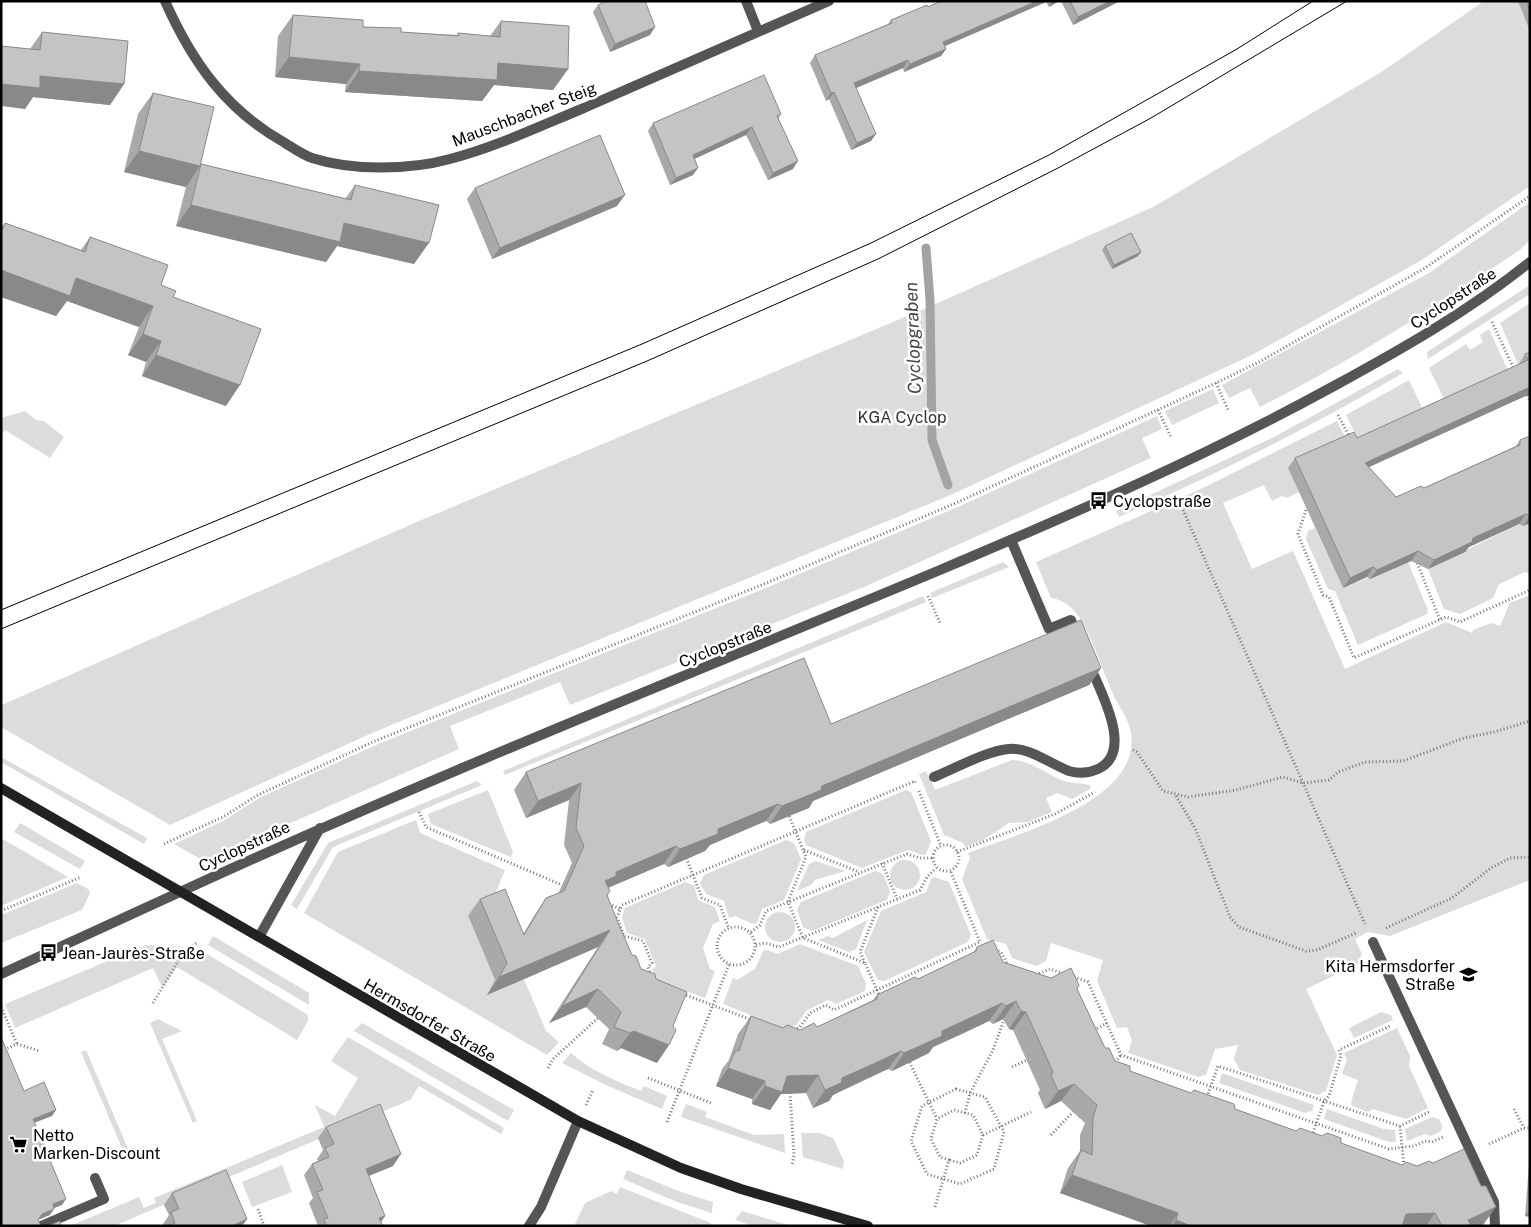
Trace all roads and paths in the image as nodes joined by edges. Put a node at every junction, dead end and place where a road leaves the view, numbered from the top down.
1 (165, 1) edge
2 (746, 1) edge
3 (829, 1) edge
4 (758, 31) junction
5 (1530, 196) edge
6 (1530, 262) edge
7 (1492, 322) dead end
8 (1516, 373) edge
9 (1216, 383) junction
10 (1523, 387) edge
11 (1530, 401) edge
12 (1158, 410) junction
13 (1228, 410) dead end
14 (1338, 414) dead end
15 (1171, 437) dead end
16 (1350, 438) edge
17 (1176, 494) dead end
18 (1306, 510) dead end
19 (1011, 540) junction
20 (1412, 551) edge
21 (921, 578) junction
22 (1530, 590) edge
23 (1440, 620) junction
24 (940, 623) dead end
25 (1530, 721) edge
26 (1126, 748) dead end
27 (934, 777) dead end
28 (1303, 783) junction
29 (1, 788) edge
30 (1175, 795) junction
31 (1077, 803) dead end
32 (786, 807) edge
33 (419, 812) dead end
34 (320, 828) junction
35 (796, 831) junction
36 (164, 844) dead end
37 (940, 846) junction
38 (804, 850) junction
39 (683, 851) edge
40 (957, 852) junction
41 (1530, 857) edge
42 (932, 858) junction
43 (882, 863) junction
44 (936, 868) junction
45 (950, 870) junction
46 (860, 872) junction
47 (693, 875) junction
48 (81, 877) dead end
49 (562, 885) dead end
50 (180, 892) junction
51 (897, 899) junction
52 (788, 902) junction
53 (605, 903) edge
54 (879, 907) junction
55 (620, 909) junction
56 (1, 911) edge
57 (729, 929) junction
58 (751, 932) junction
59 (1368, 932) junction
60 (259, 937) junction
61 (803, 938) junction
62 (1373, 942) junction
63 (196, 943) dead end
64 (756, 945) junction
65 (991, 949) edge
66 (865, 963) junction
67 (729, 964) junction
68 (1015, 969) edge
69 (650, 973) junction
70 (1, 974) edge
71 (644, 976) edge
72 (1033, 976) edge
73 (652, 978) edge
74 (877, 990) junction
75 (679, 992) edge
76 (153, 1003) dead end
77 (714, 1005) junction
78 (884, 1005) edge
79 (1, 1006) edge
80 (1007, 1009) edge
81 (1408, 1017) junction
82 (598, 1018) edge
83 (760, 1023) edge
84 (1107, 1023) junction
85 (1086, 1033) edge
86 (788, 1034) edge
87 (17, 1044) junction
88 (1, 1051) edge
89 (40, 1051) dead end
90 (906, 1054) edge
91 (1121, 1055) junction
92 (1027, 1060) dead end
93 (1012, 1067) dead end
94 (548, 1068) dead end
95 (1110, 1069) edge
96 (648, 1078) dead end
97 (1211, 1086) junction
98 (680, 1091) junction
99 (790, 1093) edge
100 (970, 1093) junction
101 (1324, 1101) junction
102 (929, 1102) junction
103 (1449, 1102) junction
104 (711, 1103) dead end
105 (1204, 1105) edge
106 (1514, 1108) dead end
107 (1031, 1112) dead end
108 (1073, 1112) edge
109 (965, 1113) junction
110 (937, 1119) junction
111 (578, 1121) junction
112 (668, 1122) dead end
113 (1316, 1123) junction
114 (1400, 1126) junction
115 (1001, 1127) junction
116 (1461, 1128) junction
117 (1524, 1128) junction
118 (1530, 1128) edge
119 (1051, 1135) dead end
120 (983, 1136) junction
121 (1311, 1141) edge
122 (1404, 1147) junction
123 (1472, 1153) junction
124 (949, 1160) junction
125 (792, 1165) dead end
126 (1405, 1176) edge
127 (94, 1178) dead end
128 (943, 1179) junction
129 (935, 1207) dead end
130 (258, 1210) dead end
131 (41, 1226) edge
132 (264, 1226) edge
133 (529, 1226) edge
134 (868, 1226) edge
135 (1495, 1226) edge

1 - 4 street, Mauschbacher Steig
2 - 4 street
3 - 4 street, Mauschbacher Steig
5 - 9 path
6 - 19 street, Cyclopstraße
7 - 8 path
9 - 12 path
9 - 13 path
10 - 11 path
12 - 15 path
12 - 36 path
14 - 16 path
17 - 28 path
18 - 23 path
19 - 21 street, Cyclopstraße
19 - 27 street
20 - 23 path
21 - 24 path
21 - 34 street, Cyclopstraße
22 - 23 path
25 - 28 path
26 - 30 path
28 - 30 path
28 - 59 path
29 - 50 main road, Hermsdorfer Straße
30 - 59 path
31 - 40 path
32 - 35 path
33 - 49 path
34 - 50 street, Cyclopstraße
34 - 60 street, Cyclopstraße
35 - 37 path
35 - 38 path
35 - 47 path
37 - 40 path
37 - 42 path
38 - 46 path
38 - 52 path
39 - 47 path
40 - 45 path
41 - 62 path
42 - 43 path
42 - 44 path
43 - 46 path
43 - 51 path
44 - 45 path
44 - 51 path
45 - 74 path
46 - 52 path
47 - 55 path
47 - 57 path
48 - 56 path
50 - 60 main road, Hermsdorfer Straße
50 - 70 street
51 - 54 path
52 - 58 path
52 - 61 path
53 - 55 path
54 - 61 path
54 - 66 path
55 - 69 path
57 - 58 path
57 - 67 path
58 - 64 path
59 - 62 path
60 - 111 main road, Hermsdorfer Straße
61 - 64 path
61 - 66 path
62 - 81 street
63 - 76 path
64 - 67 path
65 - 68 path
66 - 74 path
67 - 77 path
69 - 71 path
69 - 73 path
72 - 84 path
74 - 78 path
74 - 86 path
75 - 77 path
77 - 83 path
77 - 98 path
79 - 87 path
80 - 100 path
81 - 101 path
81 - 103 street
82 - 94 path
84 - 85 path
84 - 91 path
87 - 88 path
87 - 89 path
90 - 102 path
91 - 95 path
91 - 97 path
92 - 93 path
96 - 98 path
97 - 101 path
97 - 105 path
97 - 113 path
98 - 104 path
98 - 112 path
99 - 125 path
100 - 102 path
100 - 109 path
100 - 115 path
101 - 113 path
101 - 114 path
102 - 110 path
102 - 128 path
103 - 114 path
103 - 116 street
106 - 117 path
107 - 115 path
108 - 119 path
109 - 110 path
109 - 120 path
110 - 124 path
111 - 133 street
111 - 134 main road, Hermsdorfer Straße
113 - 121 path
113 - 122 path
114 - 122 path
115 - 120 path
115 - 128 path
116 - 122 path
116 - 123 street
117 - 118 path
117 - 123 path
120 - 124 path
122 - 126 path
123 - 135 street
124 - 128 path
127 - 131 street
128 - 129 path
130 - 132 path

